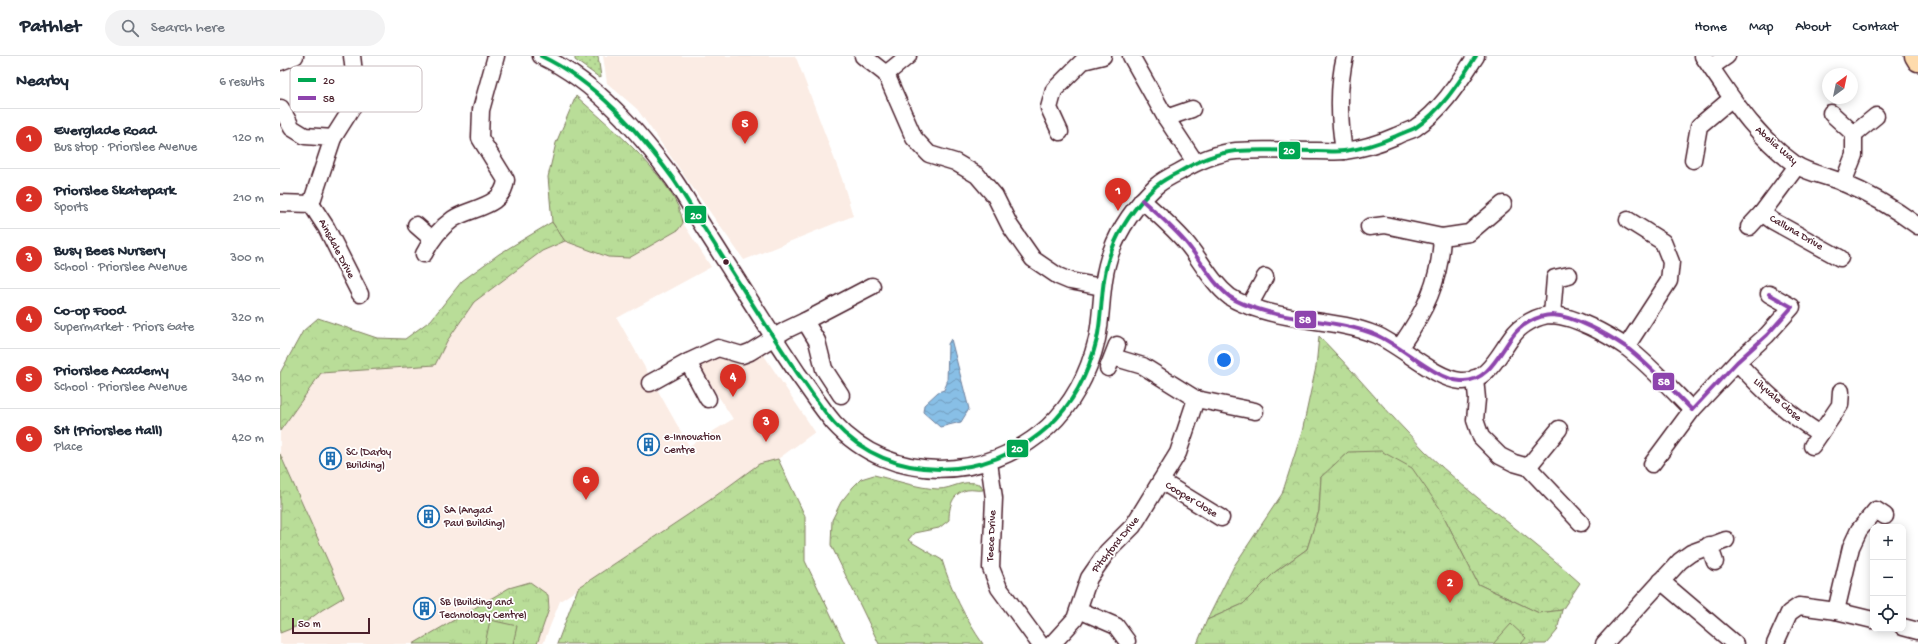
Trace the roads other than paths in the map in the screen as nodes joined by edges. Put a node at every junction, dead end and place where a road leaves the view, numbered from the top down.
1 (296, 56) edge
2 (352, 56) edge
3 (496, 56) edge
4 (541, 56) edge
5 (863, 56) edge
6 (908, 56) edge
7 (1103, 56) edge
8 (1131, 56) edge
9 (1345, 56) edge
10 (1476, 56) edge
11 (1727, 56) edge
12 (1915, 56) edge
13 (559, 60) edge
14 (1707, 61) edge
15 (1918, 61) edge
16 (280, 62) edge
17 (353, 66) edge
18 (886, 74) junction
19 (1731, 98) junction
20 (281, 108) edge
21 (1192, 109) dead end
22 (349, 112) edge
23 (1831, 113) dead end
24 (1876, 116) dead end
25 (1166, 118) junction
26 (1060, 132) dead end
27 (1854, 134) junction
28 (333, 138) junction
29 (1344, 151) junction
30 (1693, 160) dead end
31 (1196, 162) junction
32 (1797, 166) junction
33 (1842, 182) junction
34 (1142, 200) junction
35 (280, 203) edge
36 (311, 204) junction
37 (1503, 204) dead end
38 (1762, 213) junction
39 (1628, 220) dead end
40 (416, 225) dead end
41 (1918, 226) edge
42 (1369, 227) dead end
43 (1750, 227) dead end
44 (1442, 237) junction
45 (432, 239) junction
46 (424, 254) dead end
47 (1840, 258) dead end
48 (1556, 275) dead end
49 (1266, 277) dead end
50 (872, 286) dead end
51 (1102, 287) junction
52 (360, 294) dead end
53 (1769, 294) dead end
54 (1249, 306) junction
55 (1552, 315) junction
56 (805, 321) junction
57 (773, 338) junction
58 (1400, 347) junction
59 (1626, 347) junction
60 (1113, 357) dead end
61 (688, 362) junction
62 (1736, 362) junction
63 (1475, 378) junction
64 (650, 383) dead end
65 (1841, 392) dead end
66 (841, 395) dead end
67 (708, 399) dead end
68 (1196, 399) junction
69 (1692, 410) junction
70 (1255, 411) dead end
71 (1559, 429) dead end
72 (989, 462) junction
73 (1652, 464) dead end
74 (1528, 467) junction
75 (1161, 481) junction
76 (1876, 509) dead end
77 (1221, 518) dead end
78 (1574, 522) dead end
79 (1726, 540) dead end
80 (1709, 545) junction
81 (1715, 562) dead end
82 (1661, 581) junction
83 (1079, 610) junction
84 (1836, 611) junction
85 (1870, 619) edge
86 (1906, 628) edge
87 (1918, 630) edge
88 (1127, 641) dead end
89 (1040, 644) edge
90 (1052, 644) edge
91 (1604, 644) edge
92 (1735, 644) edge
93 (1775, 644) edge

1 - 16 street
2 - 17 street
3 - 45 street
4 - 13 street
5 - 18 street
6 - 18 street
7 - 26 street
8 - 25 street
9 - 29 street
10 - 29 street
11 - 14 street
12 - 15 main road
13 - 57 street
14 - 19 street, Abelia Way
18 - 51 street
19 - 30 street
19 - 32 street, Abelia Way
20 - 28 street
21 - 25 street
22 - 28 street
23 - 27 street
24 - 27 street
25 - 31 street
27 - 33 street
28 - 36 street
29 - 31 street
31 - 34 street
32 - 33 street, Abelia Way
32 - 38 street, Calluna Drive
33 - 41 street, Abelia Way
34 - 51 street
34 - 54 street
35 - 36 street
36 - 52 street, Ainsdale Drive
37 - 44 street
38 - 43 street, Calluna Drive
38 - 47 street, Calluna Drive
39 - 59 street
40 - 45 street
42 - 44 street
44 - 58 street
45 - 46 street
48 - 55 street
49 - 54 street
50 - 56 street
51 - 72 street
53 - 62 street
54 - 58 street
55 - 59 street
55 - 63 street
56 - 57 street
56 - 66 street
57 - 61 street
57 - 72 street
58 - 63 street
59 - 69 street
60 - 68 street
61 - 64 street
61 - 67 street
62 - 65 street, Lilyvale Close
62 - 69 street
63 - 74 street
68 - 70 street
68 - 75 street, Pitchford Drive
69 - 73 street
71 - 74 street
72 - 89 street, Teece Drive
74 - 78 street
75 - 77 street, Cooper Close
75 - 83 street, Pitchford Drive
76 - 84 street
79 - 80 street
80 - 81 street
80 - 82 street
82 - 91 street
82 - 92 street
83 - 88 street
83 - 90 street, Pitchford Drive
84 - 85 street
84 - 93 street
86 - 87 street

